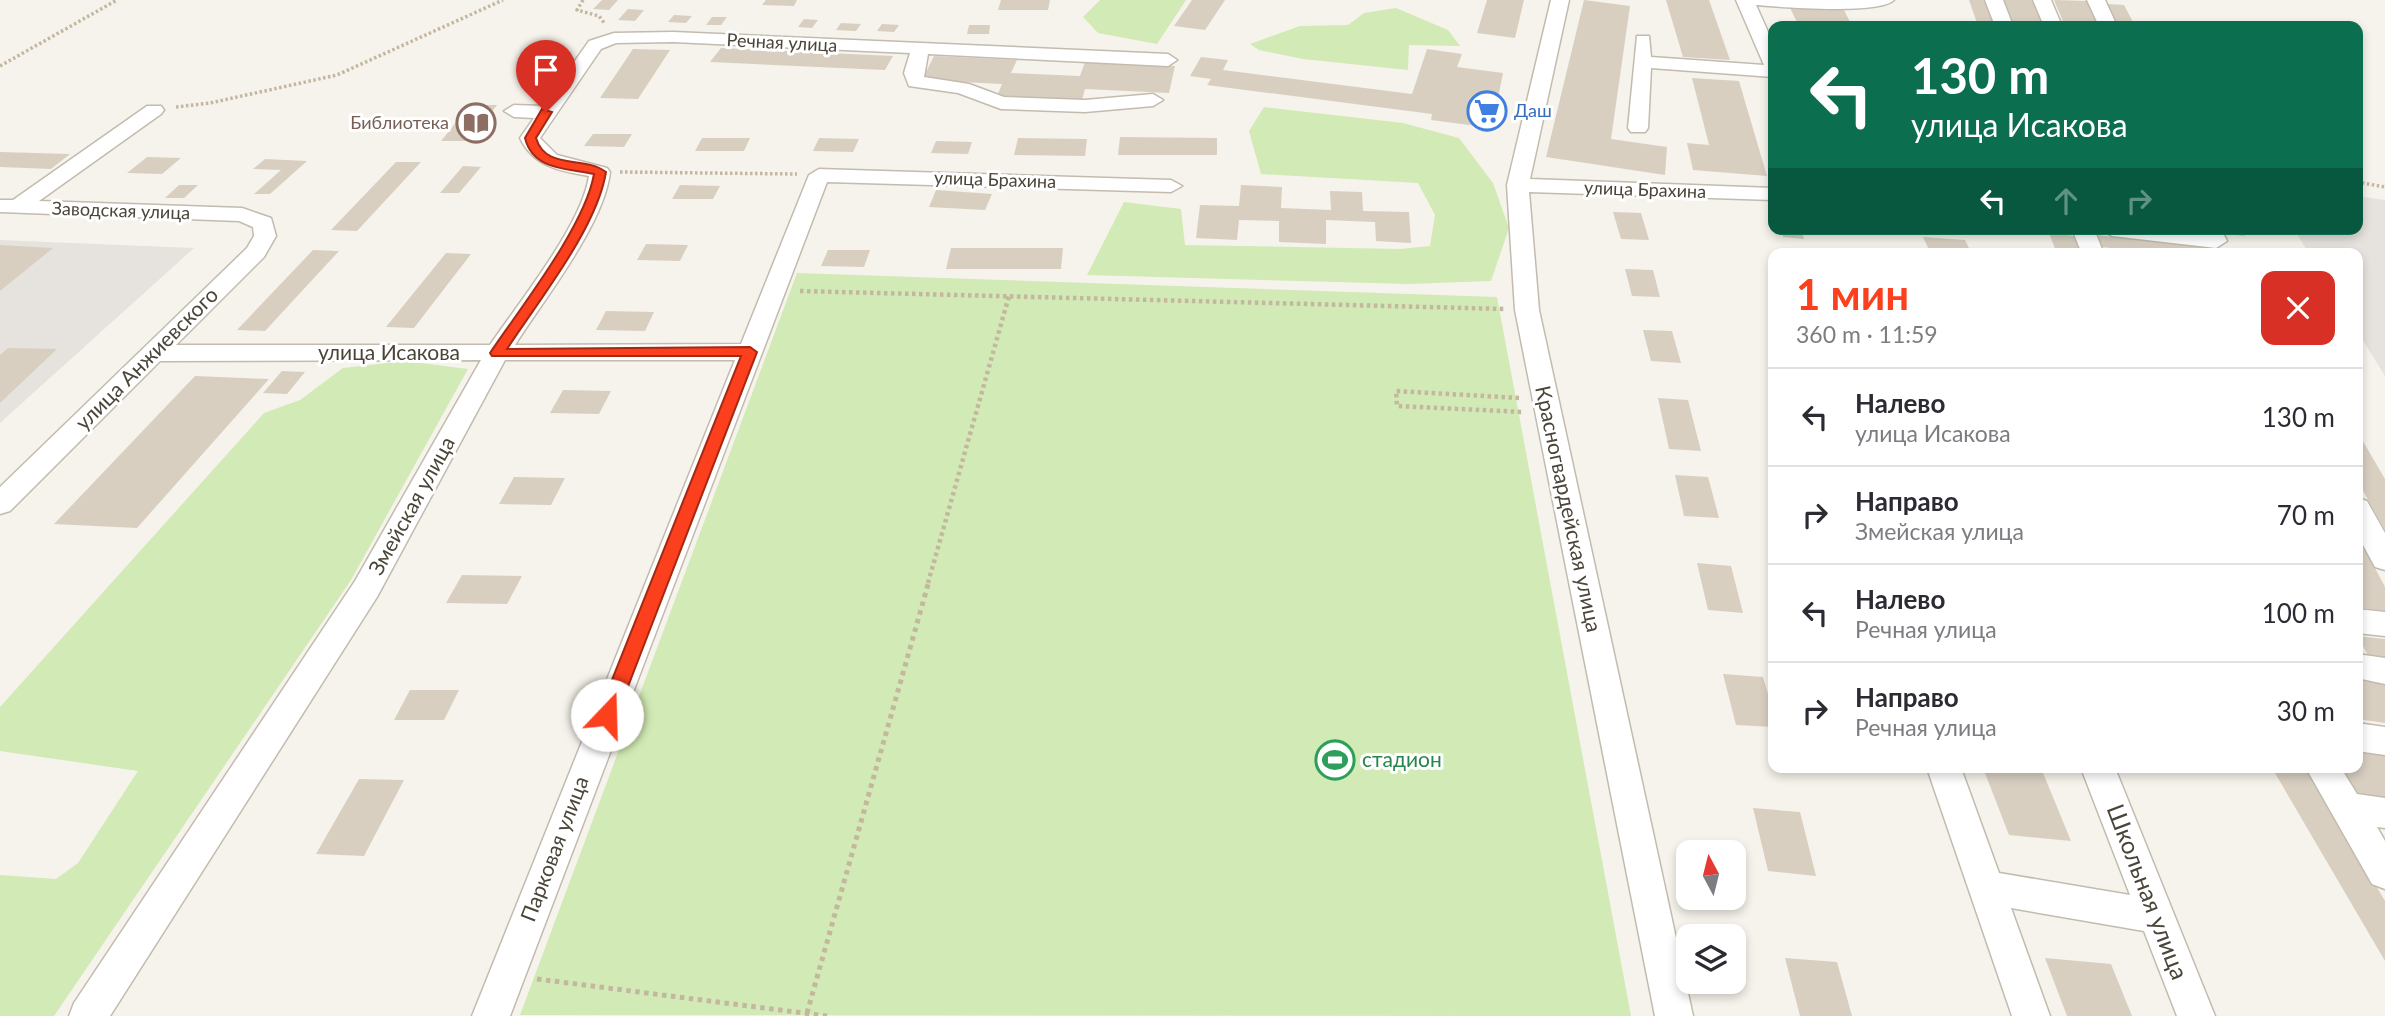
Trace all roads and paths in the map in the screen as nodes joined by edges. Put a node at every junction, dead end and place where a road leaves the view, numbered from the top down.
1 (117, 0) edge
2 (503, 0) edge
3 (583, 0) edge
4 (1560, 0) edge
5 (1745, 0) edge
6 (1758, 0) edge
7 (1885, 0) edge
8 (1994, 0) edge
9 (2042, 0) edge
10 (2096, 0) edge
11 (2002, 21) edge
12 (2051, 21) edge
13 (2106, 21) edge
14 (614, 38) junction
15 (1643, 40) dead end
16 (920, 51) junction
17 (1768, 53) edge
18 (1168, 61) dead end
19 (1643, 62) junction
20 (0, 66) edge
21 (1768, 71) edge
22 (1153, 100) dead end
23 (154, 110) joint
24 (514, 111) dead end
25 (546, 112) junction
26 (1638, 128) dead end
27 (600, 172) junction
28 (819, 175) junction
29 (2363, 183) edge
30 (1518, 185) junction
31 (1171, 186) dead end
32 (2385, 187) edge
33 (1768, 194) edge
34 (8, 207) edge
35 (242, 215) joint
36 (2175, 235) edge
37 (2213, 235) edge
38 (774, 290) junction
39 (1009, 296) junction
40 (1527, 310) junction
41 (750, 352) junction
42 (155, 353) junction
43 (497, 353) junction
44 (1547, 407) junction
45 (0, 504) edge
46 (2363, 519) edge
47 (2385, 559) edge
48 (2363, 622) edge
49 (2385, 624) edge
50 (2363, 738) edge
51 (2385, 741) edge
52 (1946, 773) edge
53 (2100, 773) edge
54 (2326, 773) edge
55 (2346, 807) junction
56 (2385, 813) edge
57 (2385, 873) edge
58 (1987, 887) junction
59 (2154, 916) junction
60 (505, 975) junction
61 (807, 1013) junction
62 (89, 1016) edge
63 (491, 1016) edge
64 (827, 1016) edge
65 (1674, 1016) edge
66 (2031, 1016) edge
67 (2196, 1016) edge

1 - 20 path
2 - 23 path
3 - 14 path
4 - 30 street, Красногвардейская улица
5 - 17 street
6 - 7 street
8 - 11 street
9 - 12 street
10 - 13 street
14 - 16 street, Речная улица
14 - 25 street
15 - 19 street
16 - 18 street, Речная улица
16 - 22 street
19 - 21 street
19 - 26 street
23 - 34 street
24 - 25 street
25 - 27 street
27 - 28 path
27 - 43 street, Змейская улица
28 - 31 street, улица Брахина
28 - 38 street, Парковая улица
29 - 32 path
30 - 33 street, улица Брахина
30 - 40 street, Красногвардейская улица
34 - 35 street, Заводская улица
35 - 42 street, улица Анжиевского
36 - 37 street
38 - 39 path
38 - 41 street, Парковая улица
39 - 40 path
39 - 61 path
40 - 44 street, Красногвардейская улица
41 - 43 street, улица Исакова
41 - 60 street, Парковая улица
42 - 43 street, улица Исакова
42 - 45 street, улица Анжиевского
43 - 62 street, Змейская улица
44 - 44 path
44 - 65 street, Красногвардейская улица
46 - 47 street
48 - 49 street
50 - 51 street
52 - 58 street
53 - 59 street, Школьная улица
54 - 55 street
55 - 56 street
55 - 57 street
58 - 59 street
58 - 66 street
59 - 67 street, Школьная улица
60 - 61 path
60 - 63 street, Парковая улица
61 - 64 path

